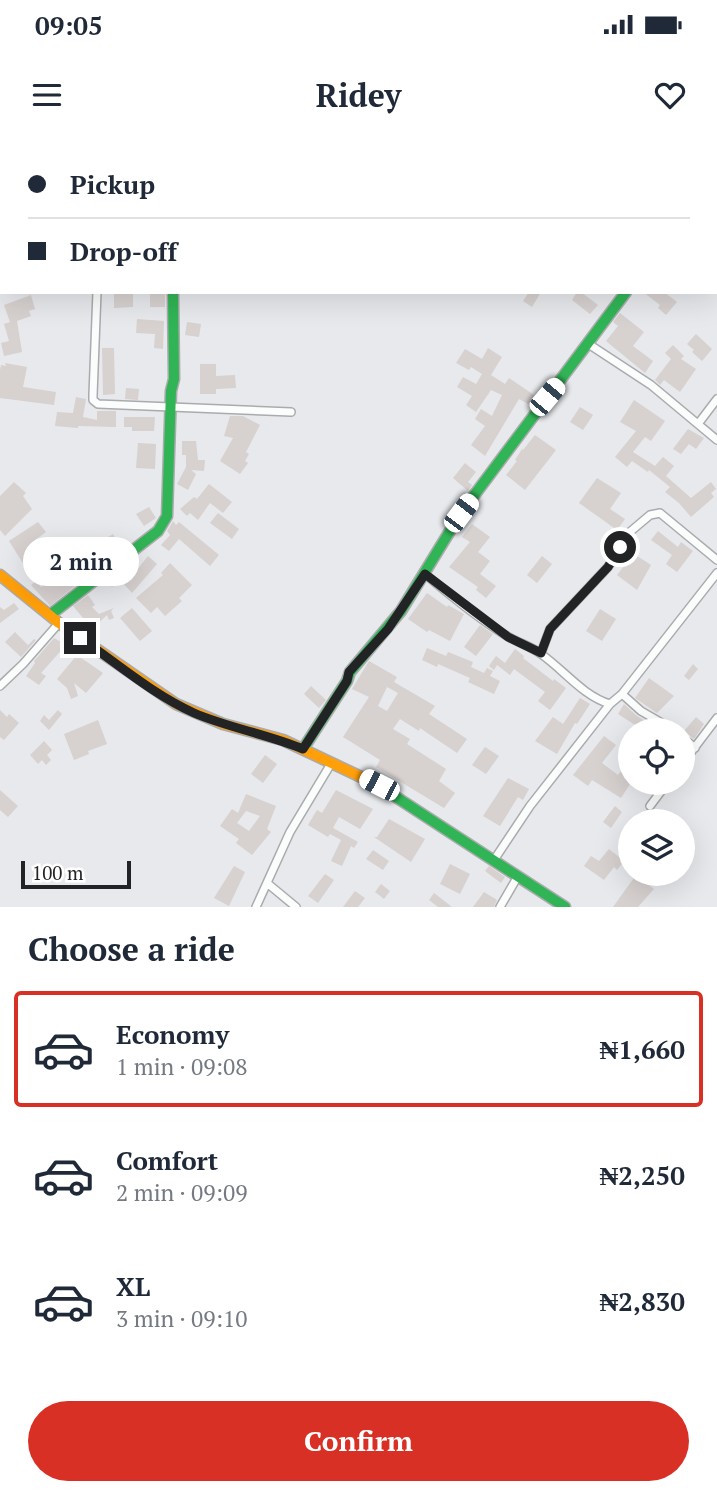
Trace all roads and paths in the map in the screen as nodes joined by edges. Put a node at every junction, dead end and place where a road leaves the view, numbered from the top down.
1 (97, 294) edge
2 (173, 294) edge
3 (624, 294) edge
4 (587, 343) junction
5 (717, 399) edge
6 (171, 409) junction
7 (291, 412) dead end
8 (698, 424) junction
9 (717, 440) edge
10 (717, 560) edge
11 (717, 573) edge
12 (425, 574) junction
13 (0, 575) edge
14 (55, 619) junction
15 (541, 653) junction
16 (0, 686) edge
17 (622, 694) junction
18 (611, 704) junction
19 (653, 718) edge
20 (717, 718) edge
21 (695, 748) edge
22 (303, 749) junction
23 (332, 762) junction
24 (658, 795) edge
25 (650, 806) dead end
26 (494, 860) junction
27 (518, 876) junction
28 (267, 883) junction
29 (256, 907) edge
30 (296, 907) edge
31 (500, 907) edge
32 (565, 907) edge

1 - 6 street
2 - 6 street
3 - 4 street
4 - 8 street
4 - 12 street
5 - 8 street
6 - 7 street
6 - 14 street
8 - 9 street
10 - 15 street
11 - 17 street
12 - 15 street
12 - 22 street
13 - 14 street
14 - 16 street
14 - 22 street
15 - 18 street
17 - 18 street
17 - 19 street
18 - 26 street
20 - 21 street
22 - 23 street
23 - 26 street
23 - 28 street
24 - 25 street
26 - 27 street
27 - 31 street
27 - 32 street
28 - 29 street
28 - 30 street

